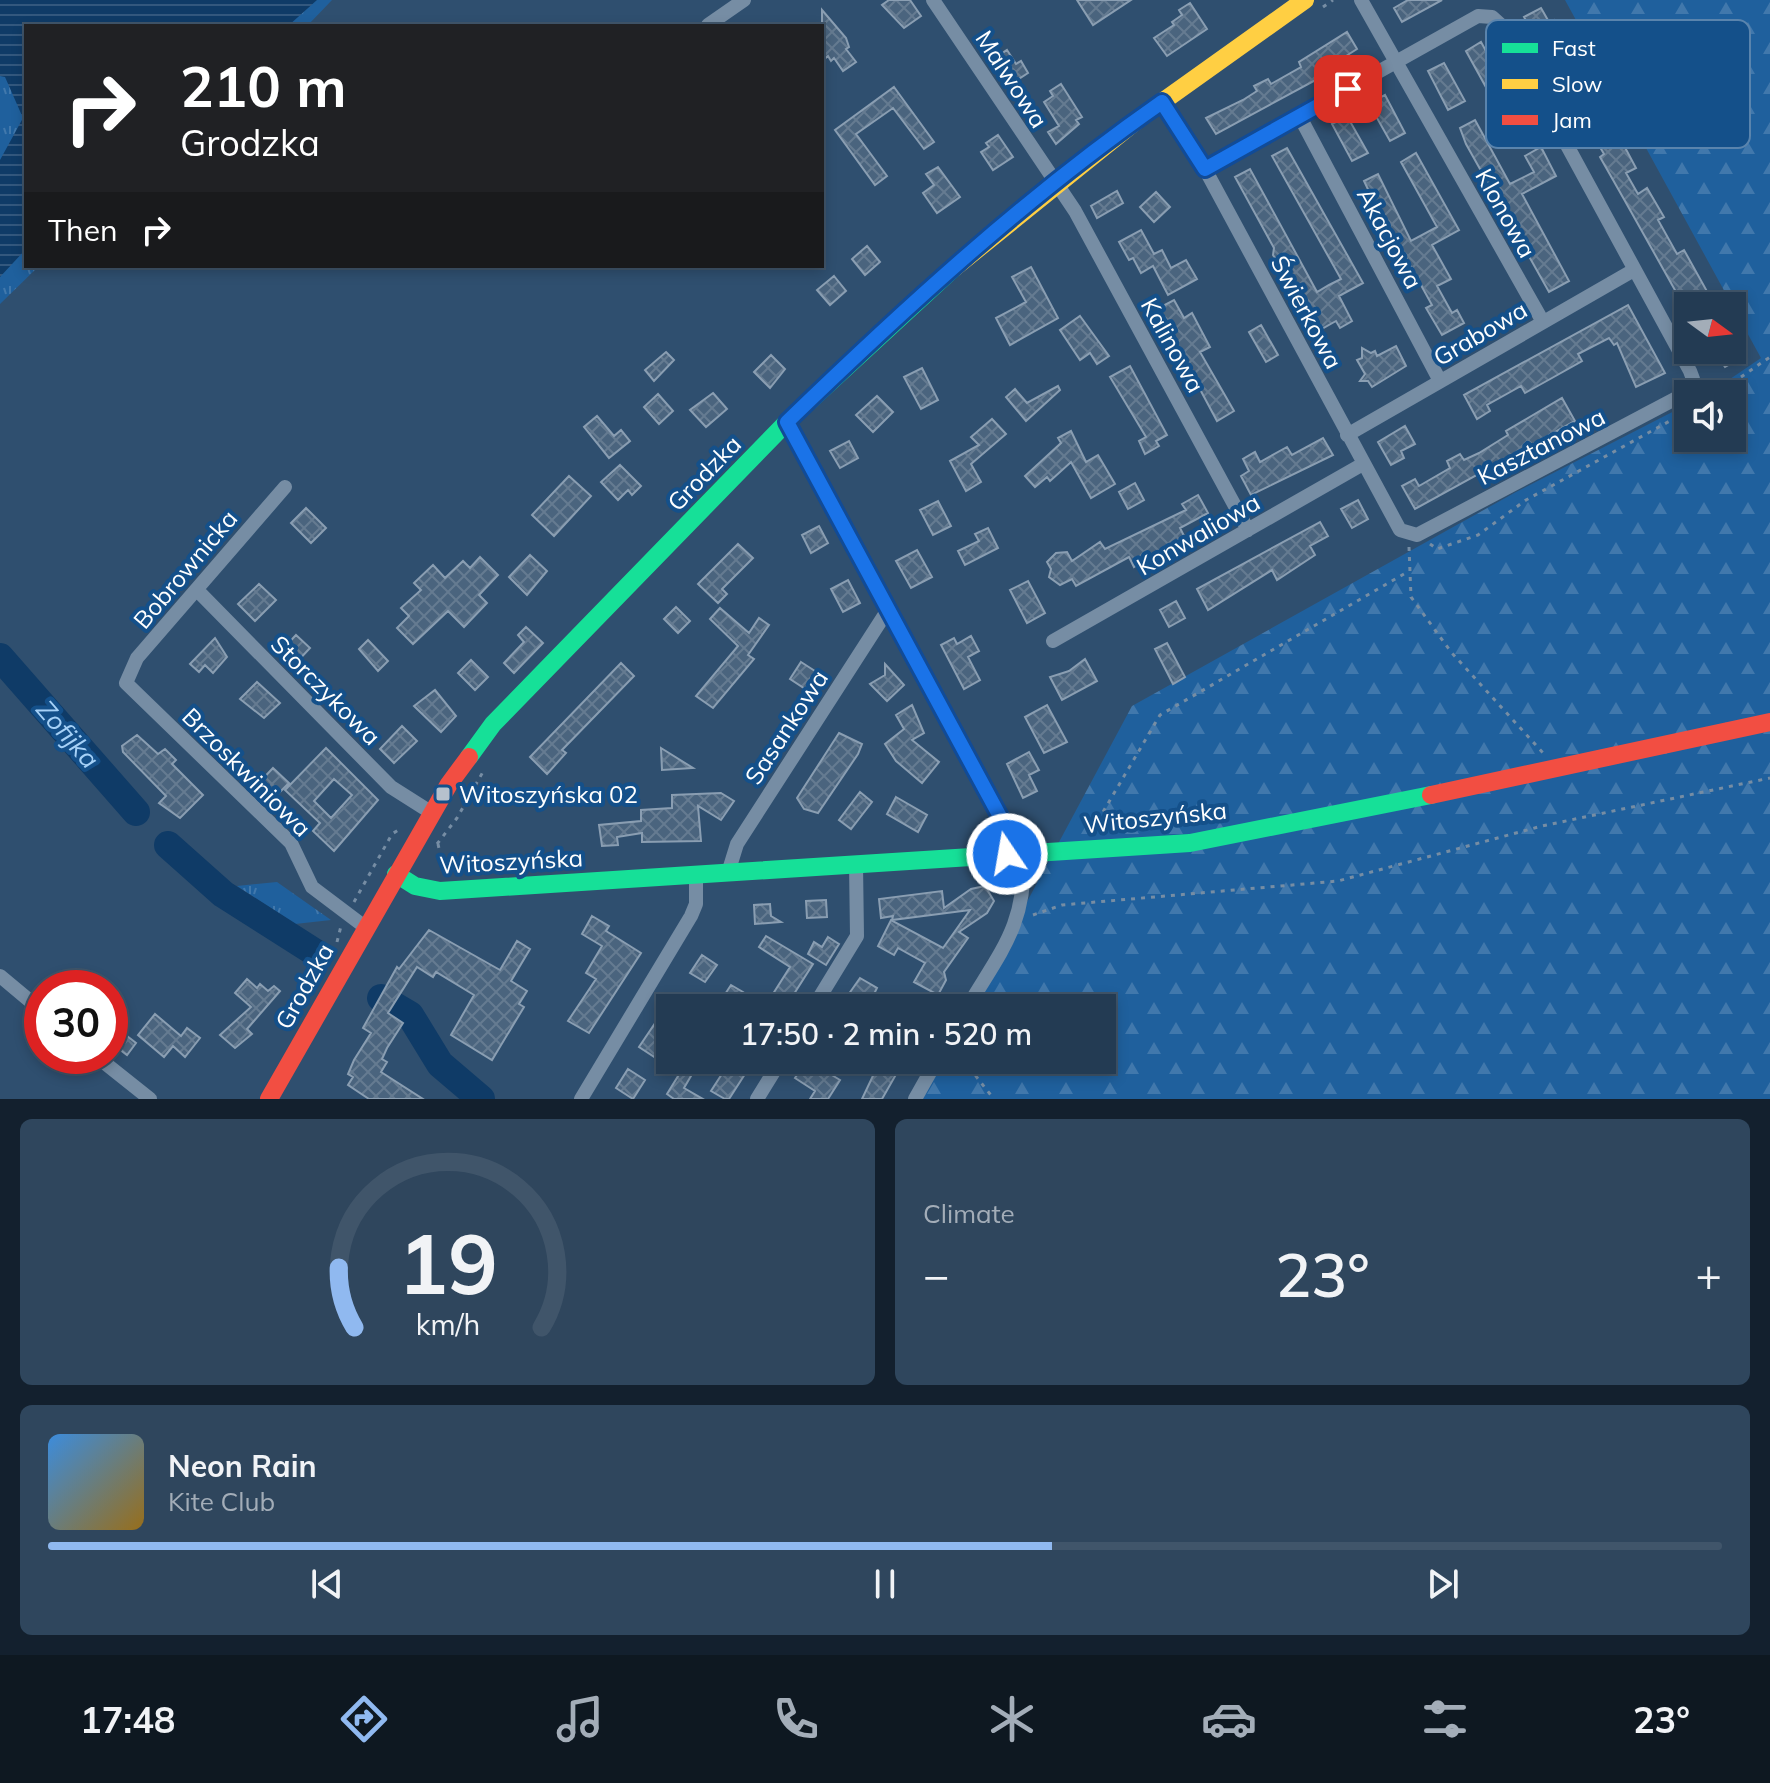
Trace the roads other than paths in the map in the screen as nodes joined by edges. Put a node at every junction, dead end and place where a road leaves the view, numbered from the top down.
1 (744, 0) edge
2 (933, 0) edge
3 (1361, 0) edge
4 (1313, 4) edge
5 (1497, 20) edge
6 (709, 24) edge
7 (1396, 61) junction
8 (1162, 102) junction
9 (1300, 117) junction
10 (1567, 148) edge
11 (1205, 169) junction
12 (1054, 183) junction
13 (1634, 270) junction
14 (1543, 322) junction
15 (1690, 380) edge
16 (1440, 381) junction
17 (1674, 405) edge
18 (787, 422) junction
19 (1347, 435) junction
20 (1363, 464) junction
21 (285, 487) dead end
22 (1248, 530) junction
23 (1413, 535) joint
24 (197, 590) junction
25 (889, 608) junction
26 (1053, 641) dead end
27 (126, 683) joint
28 (1770, 722) edge
29 (432, 813) junction
30 (1016, 854) junction
31 (856, 864) junction
32 (728, 873) junction
33 (396, 874) junction
34 (696, 875) junction
35 (365, 927) junction
36 (0, 976) edge
37 (822, 994) edge
38 (975, 994) edge
39 (24, 996) edge
40 (119, 1074) edge
41 (772, 1074) edge
42 (929, 1074) edge
43 (150, 1099) edge
44 (269, 1099) edge
45 (581, 1099) edge
46 (757, 1099) edge
47 (915, 1099) edge

1 - 6 street
2 - 12 street, Malwowa
3 - 7 street, Klonowa
4 - 8 street, Grodzka
5 - 7 street
7 - 9 street
7 - 14 street, Klonowa
8 - 11 street, Świerkowa
8 - 12 street, Grodzka
9 - 11 street
9 - 16 street, Akacjowa
10 - 13 street
11 - 19 street, Świerkowa
12 - 18 street, Grodzka
12 - 22 street, Kalinowa
13 - 14 street, Grabowa
13 - 15 street
14 - 16 street, Grabowa
16 - 19 street, Grabowa
17 - 23 street, Kasztanowa
18 - 25 street
18 - 29 street, Grodzka
19 - 20 street, Świerkowa
20 - 22 street, Konwaliowa
20 - 23 street, Świerkowa
21 - 24 street, Bobrownicka
22 - 26 street, Konwaliowa
24 - 27 street, Bobrownicka
24 - 29 street, Storczykowa
25 - 30 street
25 - 32 street, Sasankowa
27 - 35 street, Brzoskwiniowa
28 - 30 street, Witoszyńska
29 - 33 street, Grodzka
30 - 31 street, Witoszyńska
30 - 38 street
31 - 32 street, Witoszyńska
31 - 37 street
32 - 34 street, Witoszyńska
33 - 34 street, Witoszyńska
33 - 35 street, Grodzka
34 - 45 street
35 - 44 street, Grodzka
36 - 39 street
40 - 43 street
41 - 46 street
42 - 47 street

